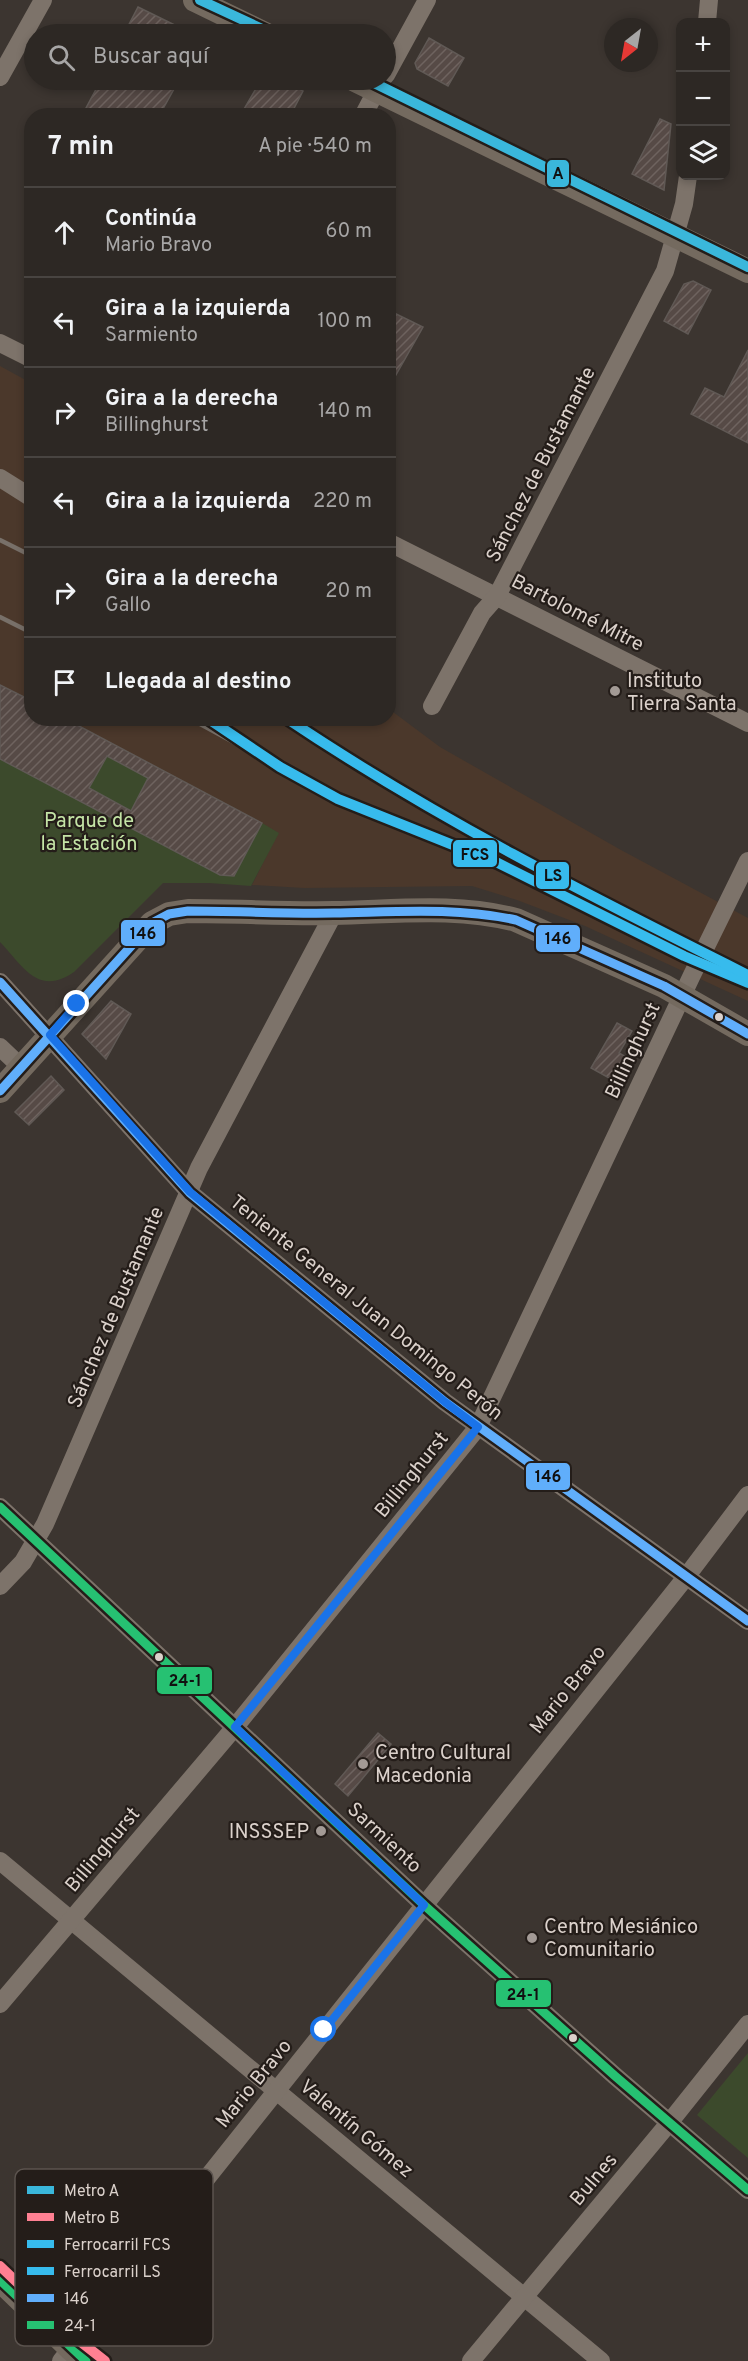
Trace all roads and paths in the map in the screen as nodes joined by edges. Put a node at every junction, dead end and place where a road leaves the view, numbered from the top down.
1 (44, 0) edge
2 (195, 0) edge
3 (427, 0) edge
4 (709, 0) edge
5 (707, 18) edge
6 (30, 24) edge
7 (244, 24) edge
8 (24, 35) edge
9 (396, 56) edge
10 (0, 77) edge
11 (396, 89) edge
12 (378, 90) edge
13 (367, 108) edge
14 (687, 180) edge
15 (675, 236) junction
16 (748, 271) edge
17 (0, 343) edge
18 (24, 355) edge
19 (0, 478) edge
20 (24, 493) edge
21 (396, 546) edge
22 (497, 596) junction
23 (432, 706) dead end
24 (748, 723) edge
25 (748, 861) edge
26 (334, 913) junction
27 (0, 982) edge
28 (687, 985) junction
29 (50, 1035) junction
30 (748, 1035) edge
31 (0, 1047) edge
32 (21, 1067) junction
33 (0, 1090) edge
34 (190, 1192) junction
35 (478, 1427) junction
36 (748, 1495) edge
37 (0, 1508) edge
38 (36, 1543) junction
39 (686, 1577) junction
40 (0, 1586) edge
41 (748, 1621) edge
42 (235, 1727) junction
43 (0, 1861) edge
44 (424, 1905) junction
45 (71, 1920) junction
46 (0, 2004) edge
47 (748, 2024) edge
48 (276, 2089) junction
49 (669, 2123) junction
50 (213, 2172) edge
51 (748, 2190) edge
52 (0, 2280) edge
53 (15, 2296) edge
54 (523, 2297) junction
55 (63, 2346) edge
56 (73, 2357) edge
57 (471, 2361) edge
58 (601, 2361) edge

1 - 6 street
2 - 7 main road
3 - 9 street
4 - 5 street
8 - 10 street
11 - 15 main road
12 - 13 street
14 - 15 street, Sánchez de Bustamante
15 - 16 main road
15 - 22 street, Sánchez de Bustamante
17 - 18 street
19 - 20 street
21 - 22 street, Bartolomé Mitre
22 - 23 street, Sánchez de Bustamante
22 - 24 street, Bartolomé Mitre
25 - 28 street, Billinghurst
26 - 28 main road
26 - 29 main road
26 - 34 street, Sánchez de Bustamante
27 - 29 street, Teniente General Juan Domingo Perón
28 - 30 main road
28 - 35 street, Billinghurst
29 - 32 main road
29 - 34 street, Teniente General Juan Domingo Perón
31 - 32 street
32 - 33 main road
34 - 35 street, Teniente General Juan Domingo Perón
34 - 38 street, Sánchez de Bustamante
35 - 39 street, Teniente General Juan Domingo Perón
35 - 42 street, Billinghurst
36 - 39 street, Mario Bravo
37 - 38 street, Sarmiento
38 - 40 street, Sánchez de Bustamante
38 - 42 street, Sarmiento
39 - 41 street, Teniente General Juan Domingo Perón
39 - 44 street, Mario Bravo
42 - 44 street, Sarmiento
42 - 45 street, Billinghurst
43 - 45 street, Valentín Gómez
44 - 48 street, Mario Bravo
44 - 49 street, Sarmiento
45 - 46 street, Billinghurst
45 - 48 street, Valentín Gómez
47 - 49 street, Bulnes
48 - 50 street, Mario Bravo
48 - 54 street, Valentín Gómez
49 - 51 street, Sarmiento
49 - 54 street, Bulnes
52 - 53 main road
54 - 57 street, Bulnes
54 - 58 street, Valentín Gómez
55 - 56 main road

